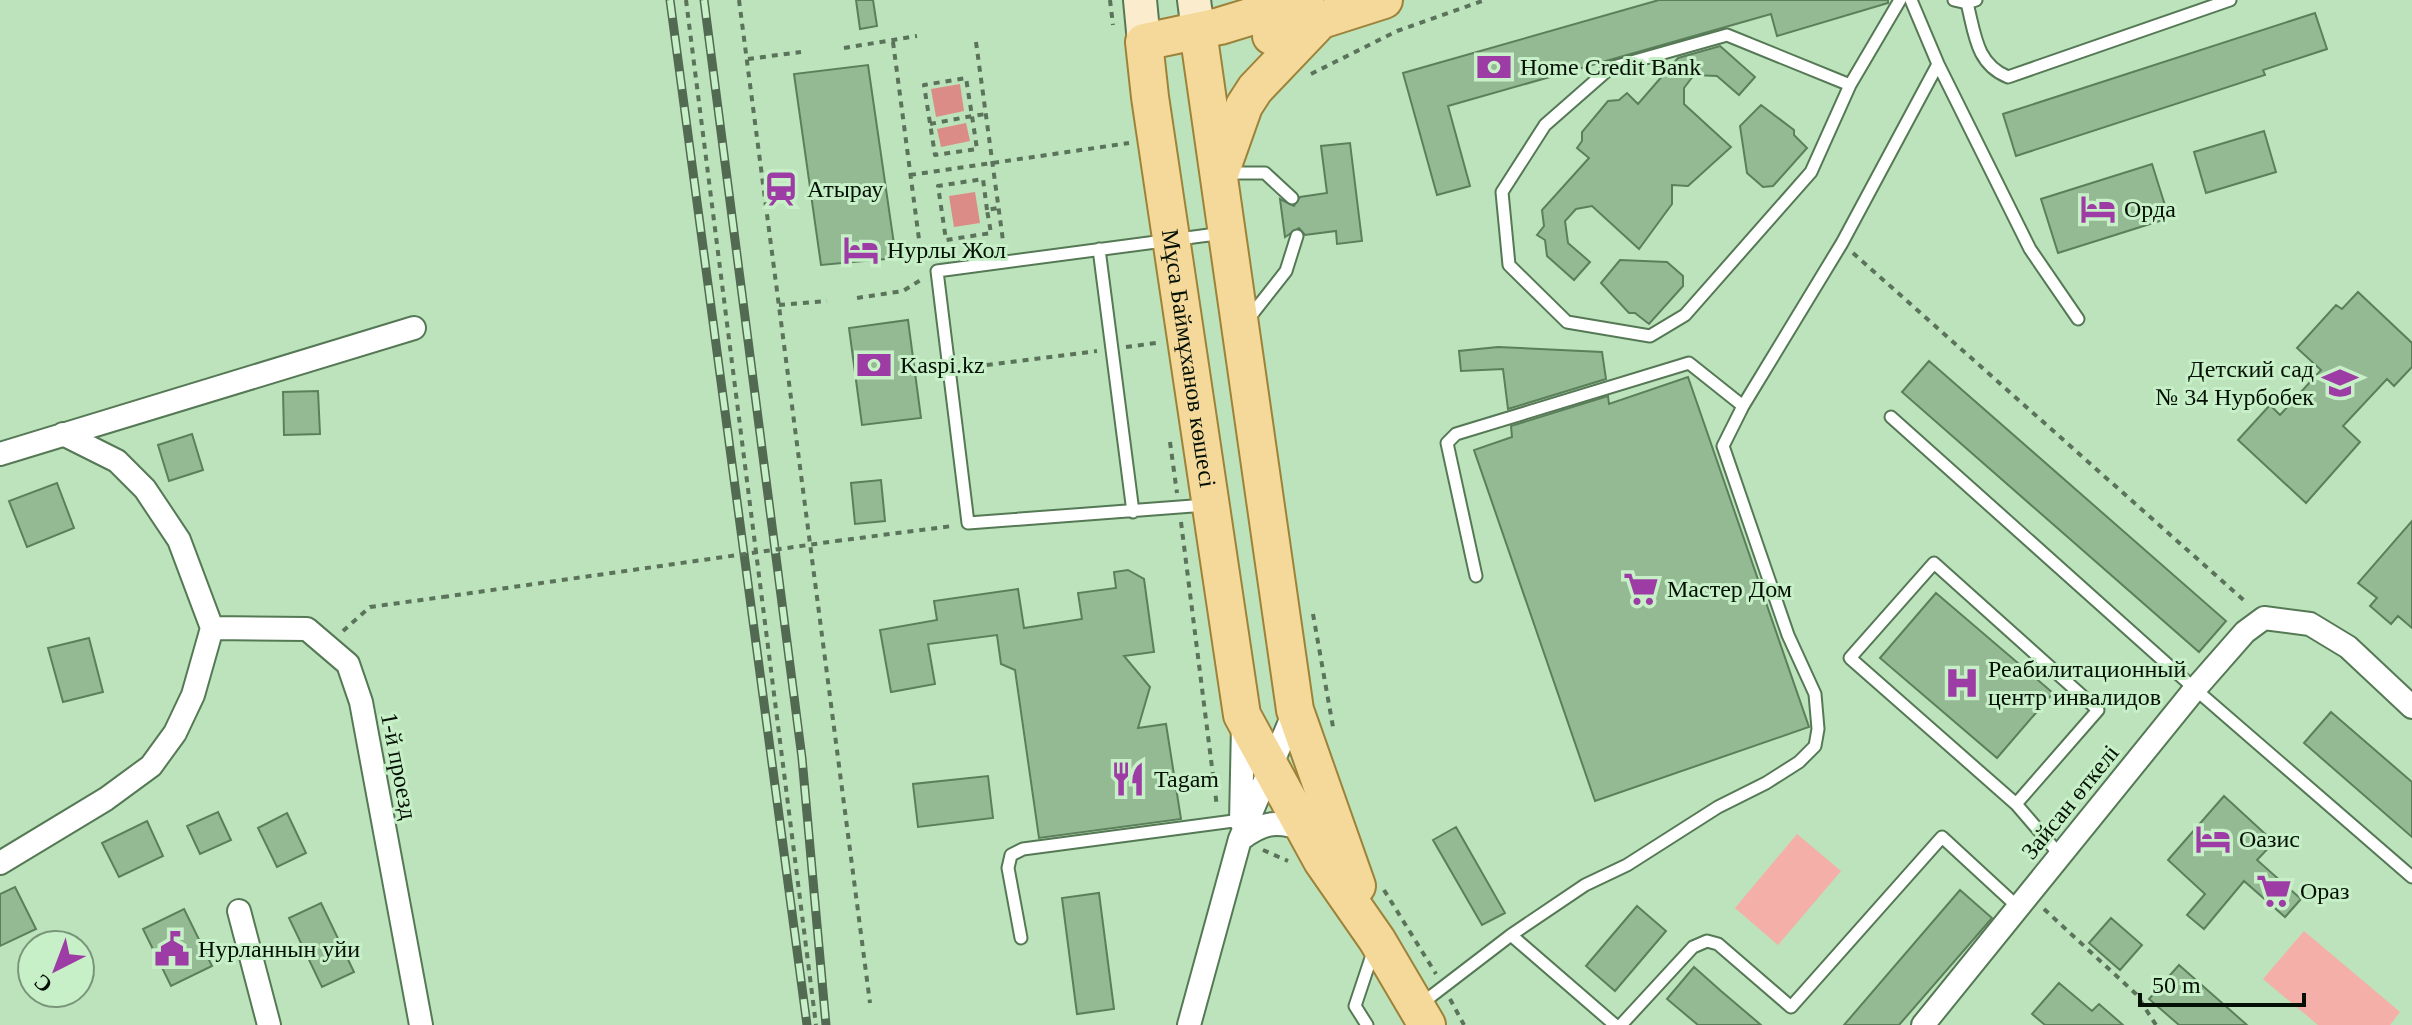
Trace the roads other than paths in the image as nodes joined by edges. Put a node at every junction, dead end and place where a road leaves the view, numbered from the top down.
1 (1140, 0) edge
2 (1384, 0) edge
3 (1900, 0) edge
4 (1911, 0) edge
5 (1954, 0) edge
6 (2230, 0) edge
7 (1971, 2) edge
8 (1308, 5) edge
9 (1198, 29) edge
10 (1135, 46) junction
11 (1938, 64) junction
12 (1850, 85) junction
13 (1220, 173) junction
14 (1292, 198) dead end
15 (1228, 232) junction
16 (1297, 236) dead end
17 (1170, 239) junction
18 (1099, 249) junction
19 (2078, 319) dead end
20 (414, 328) dead end
21 (1241, 328) junction
22 (1743, 406) junction
23 (1891, 417) dead end
24 (63, 434) junction
25 (0, 454) edge
26 (1194, 506) junction
27 (1133, 512) junction
28 (1476, 576) dead end
29 (212, 628) junction
30 (2195, 689) junction
31 (2412, 707) edge
32 (1295, 710) junction
33 (1242, 715) junction
34 (1271, 767) junction
35 (2016, 804) junction
36 (1233, 827) junction
37 (1306, 829) junction
38 (2059, 854) junction
39 (0, 863) edge
40 (2412, 877) edge
41 (2024, 902) junction
42 (239, 911) dead end
43 (1511, 935) junction
44 (1021, 938) dead end
45 (1377, 940) junction
46 (1430, 1007) edge
47 (269, 1025) edge
48 (421, 1025) edge
49 (1189, 1025) edge
50 (1367, 1025) edge
51 (1615, 1025) edge
52 (1621, 1025) edge
53 (1923, 1025) edge

1 - 10 main road, Мұса Баймұханов көшесі
2 - 8 main road
3 - 12 lane
4 - 11 lane
5 - 7 lane
6 - 7 lane
8 - 9 main road
8 - 13 main road
9 - 10 main road
9 - 13 main road
10 - 17 main road, Мұса Баймұханов көшесі
11 - 19 lane
11 - 22 lane
12 - 12 lane
13 - 14 lane
13 - 15 main road
15 - 17 lane
15 - 21 main road
16 - 21 lane
17 - 18 lane
17 - 26 main road, Мұса Баймұханов көшесі
18 - 27 lane
18 - 27 lane
20 - 24 street
21 - 32 main road
22 - 28 lane
22 - 43 lane
23 - 30 lane
24 - 25 street
24 - 29 street
26 - 27 lane
26 - 33 main road, Мұса Баймұханов көшесі
29 - 39 street
29 - 48 street, 1-й проезд
30 - 31 street, Зайсан өткелі
30 - 38 street, Зайсан өткелі
30 - 40 lane
32 - 34 street
32 - 45 main road
33 - 34 main road
33 - 36 street
34 - 36 street
34 - 37 main road
35 - 35 lane
35 - 38 lane
36 - 37 street
36 - 44 lane
36 - 49 street
37 - 45 main road
38 - 41 street, Зайсан өткелі
41 - 52 lane
41 - 53 street, Зайсан өткелі
42 - 47 street
43 - 46 lane
43 - 51 lane
45 - 46 main road
45 - 50 lane

